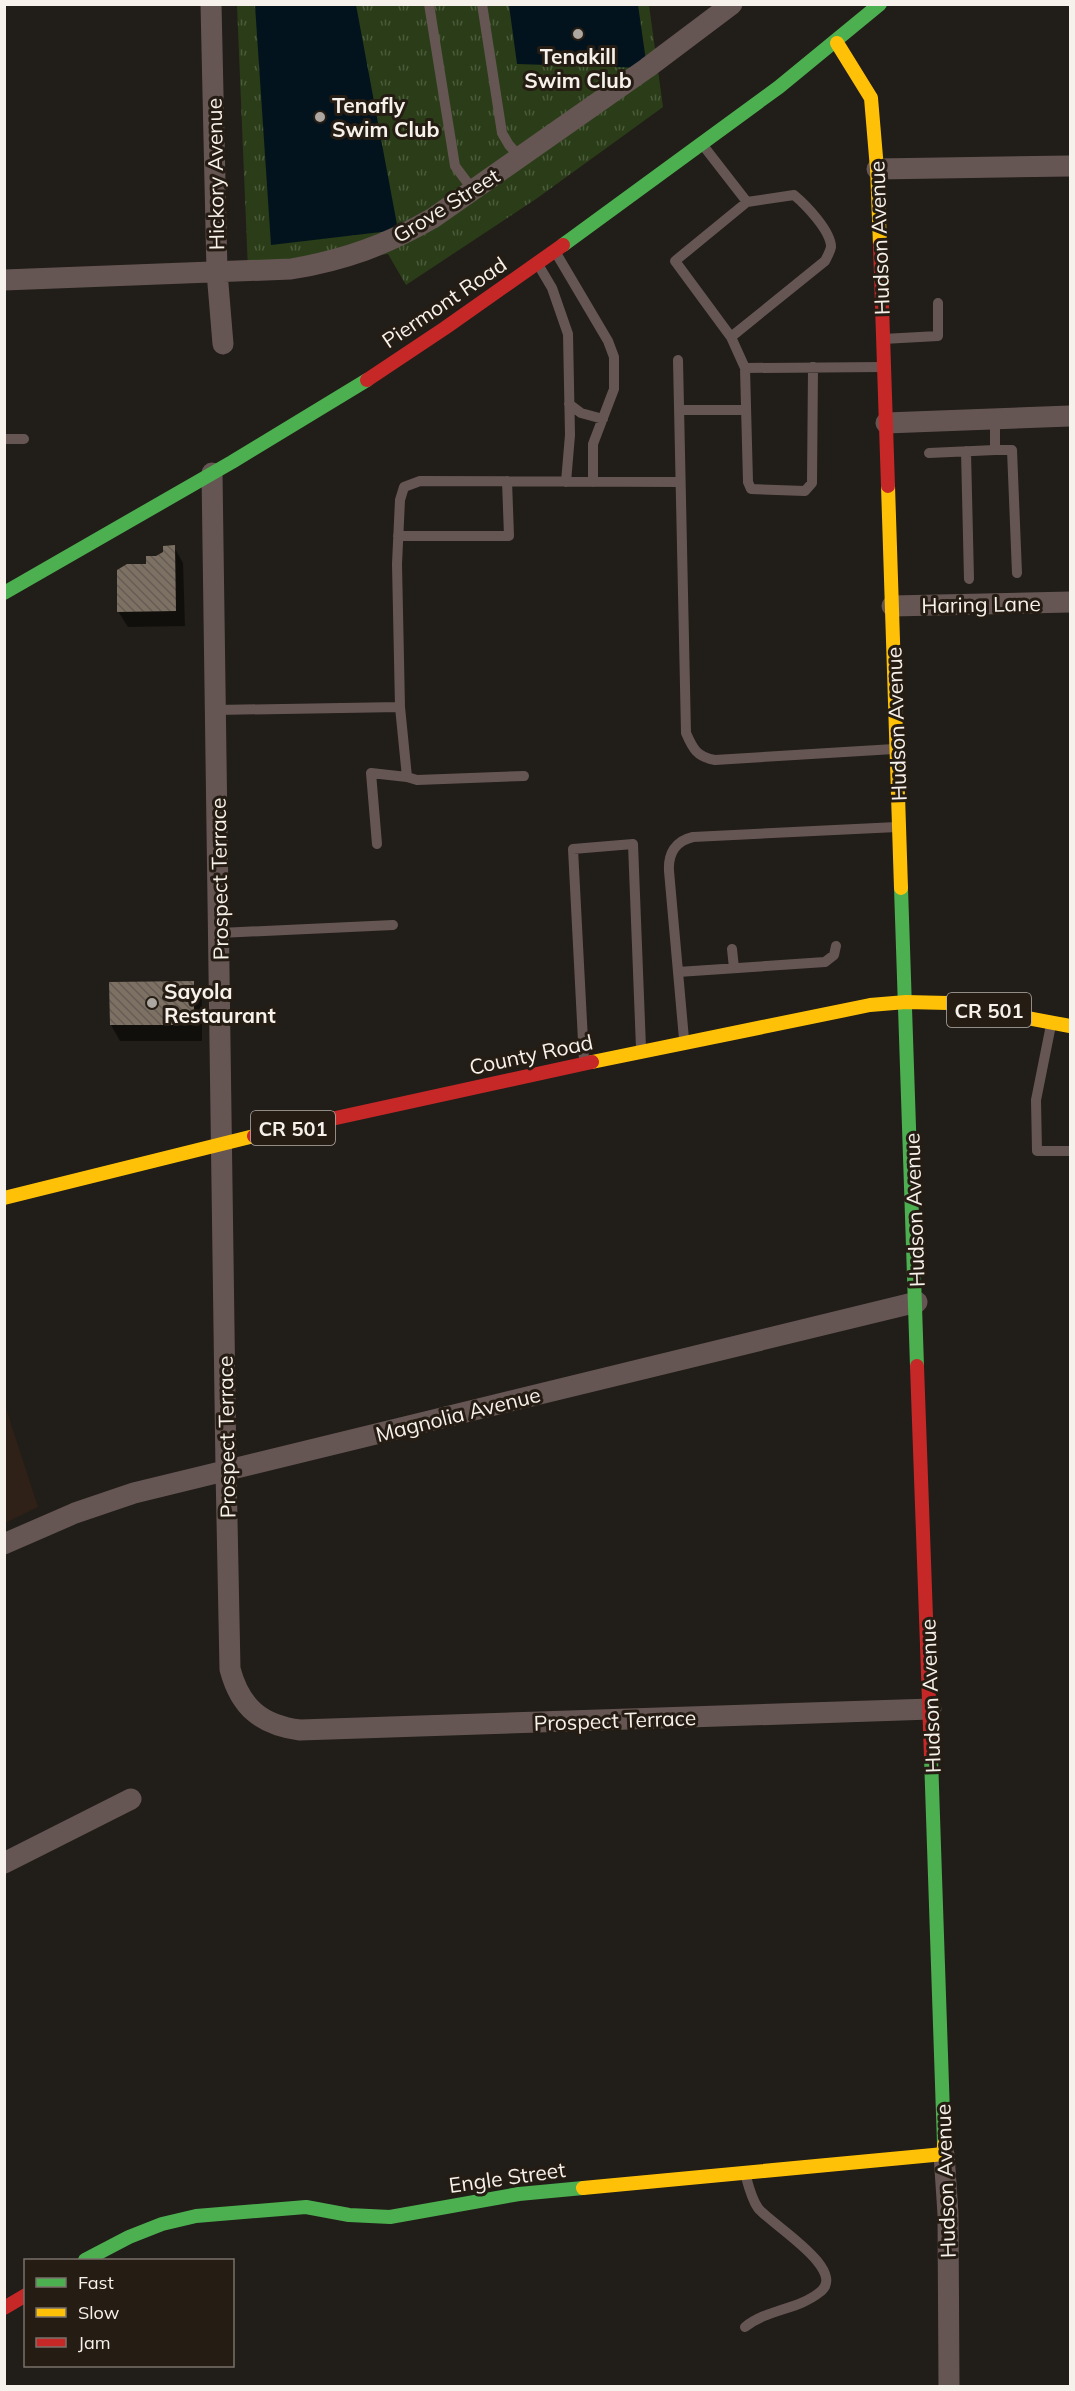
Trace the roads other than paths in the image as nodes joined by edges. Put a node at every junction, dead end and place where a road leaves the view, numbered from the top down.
1 (211, 4) edge
2 (429, 4) edge
3 (482, 4) edge
4 (732, 4) edge
5 (880, 4) edge
6 (837, 43) junction
7 (702, 144) junction
8 (520, 157) junction
9 (1071, 166) edge
10 (877, 169) junction
11 (473, 190) junction
12 (747, 202) junction
13 (554, 251) junction
14 (538, 263) junction
15 (217, 272) junction
16 (4, 280) edge
17 (938, 303) dead end
18 (731, 337) junction
19 (883, 339) junction
20 (223, 344) dead end
21 (678, 360) dead end
22 (813, 367) junction
23 (884, 367) junction
24 (745, 368) junction
25 (569, 404) junction
26 (679, 410) junction
27 (746, 410) junction
28 (1071, 416) edge
29 (603, 419) junction
30 (994, 419) junction
31 (886, 423) junction
32 (4, 439) edge
33 (24, 439) dead end
34 (995, 450) junction
35 (966, 451) junction
36 (929, 453) dead end
37 (212, 473) junction
38 (507, 481) junction
39 (566, 482) junction
40 (593, 482) junction
41 (680, 482) junction
42 (398, 536) junction
43 (1017, 573) dead end
44 (969, 579) dead end
45 (4, 593) edge
46 (1071, 602) edge
47 (892, 606) junction
48 (400, 707) junction
49 (216, 710) junction
50 (897, 749) junction
51 (525, 776) dead end
52 (407, 777) junction
53 (900, 827) junction
54 (377, 844) dead end
55 (393, 925) dead end
56 (220, 933) junction
57 (836, 946) dead end
58 (732, 948) dead end
59 (734, 968) junction
60 (678, 972) junction
61 (906, 1002) junction
62 (1052, 1022) junction
63 (1071, 1026) edge
64 (684, 1042) junction
65 (641, 1052) junction
66 (584, 1064) junction
67 (222, 1143) junction
68 (1071, 1150) edge
69 (4, 1198) edge
70 (917, 1302) junction
71 (226, 1470) junction
72 (4, 1544) edge
73 (931, 1709) junction
74 (131, 1799) dead end
75 (4, 1863) edge
76 (944, 2154) junction
77 (745, 2173) junction
78 (87, 2259) edge
79 (24, 2296) edge
80 (4, 2308) edge
81 (745, 2327) dead end
82 (949, 2386) edge

1 - 15 street, Hickory Avenue
2 - 11 lane
3 - 8 lane
4 - 8 street, Grove Street
5 - 6 street, Piermont Road
6 - 7 street, Piermont Road
6 - 10 street, Hudson Avenue
7 - 12 lane
7 - 13 street, Piermont Road
8 - 11 street, Grove Street
9 - 10 street
10 - 19 street, Hudson Avenue
11 - 15 street, Grove Street
12 - 18 lane
12 - 18 lane
13 - 14 street, Piermont Road
13 - 29 lane
14 - 25 lane
14 - 37 street, Piermont Road
15 - 16 street, Grove Street
15 - 20 street, Hickory Avenue
17 - 19 lane
18 - 24 lane
19 - 23 street, Hudson Avenue
21 - 26 lane
22 - 23 lane
22 - 24 lane
22 - 27 lane
23 - 31 street, Hudson Avenue
24 - 27 lane
25 - 29 lane
25 - 39 lane
26 - 27 lane
26 - 41 lane
28 - 30 street
29 - 40 lane
30 - 31 street
30 - 34 lane
31 - 47 street, Hudson Avenue
32 - 33 lane
34 - 35 lane
34 - 43 lane
35 - 36 lane
35 - 44 lane
37 - 45 street, Piermont Road
37 - 49 street, Prospect Terrace
38 - 39 lane
38 - 42 lane
38 - 42 lane
39 - 40 lane
40 - 41 lane
41 - 50 lane
42 - 48 lane
46 - 47 street, Haring Lane
47 - 50 street, Hudson Avenue
48 - 49 lane
48 - 52 lane
49 - 56 street, Prospect Terrace
50 - 53 street, Hudson Avenue
51 - 52 lane
52 - 54 lane
53 - 60 lane
53 - 61 street, Hudson Avenue
55 - 56 lane
56 - 67 street, Prospect Terrace
57 - 59 lane
58 - 59 lane
59 - 60 lane
60 - 64 lane
61 - 62 street, County Road / CR 501
61 - 64 street, County Road / CR 501
61 - 70 street, Hudson Avenue
62 - 63 street, County Road / CR 501
62 - 68 lane
64 - 65 street, County Road / CR 501
65 - 66 street, County Road / CR 501
65 - 66 lane
66 - 67 street, County Road / CR 501
67 - 69 street, County Road / CR 501
67 - 71 street, Prospect Terrace
70 - 71 street, Magnolia Avenue
70 - 73 street, Hudson Avenue
71 - 72 street, Magnolia Avenue
71 - 73 street, Prospect Terrace
73 - 76 street, Hudson Avenue
74 - 75 street
76 - 77 street, Engle Street
76 - 82 street, Hudson Avenue
77 - 78 street, Engle Street
77 - 81 lane
79 - 80 street

